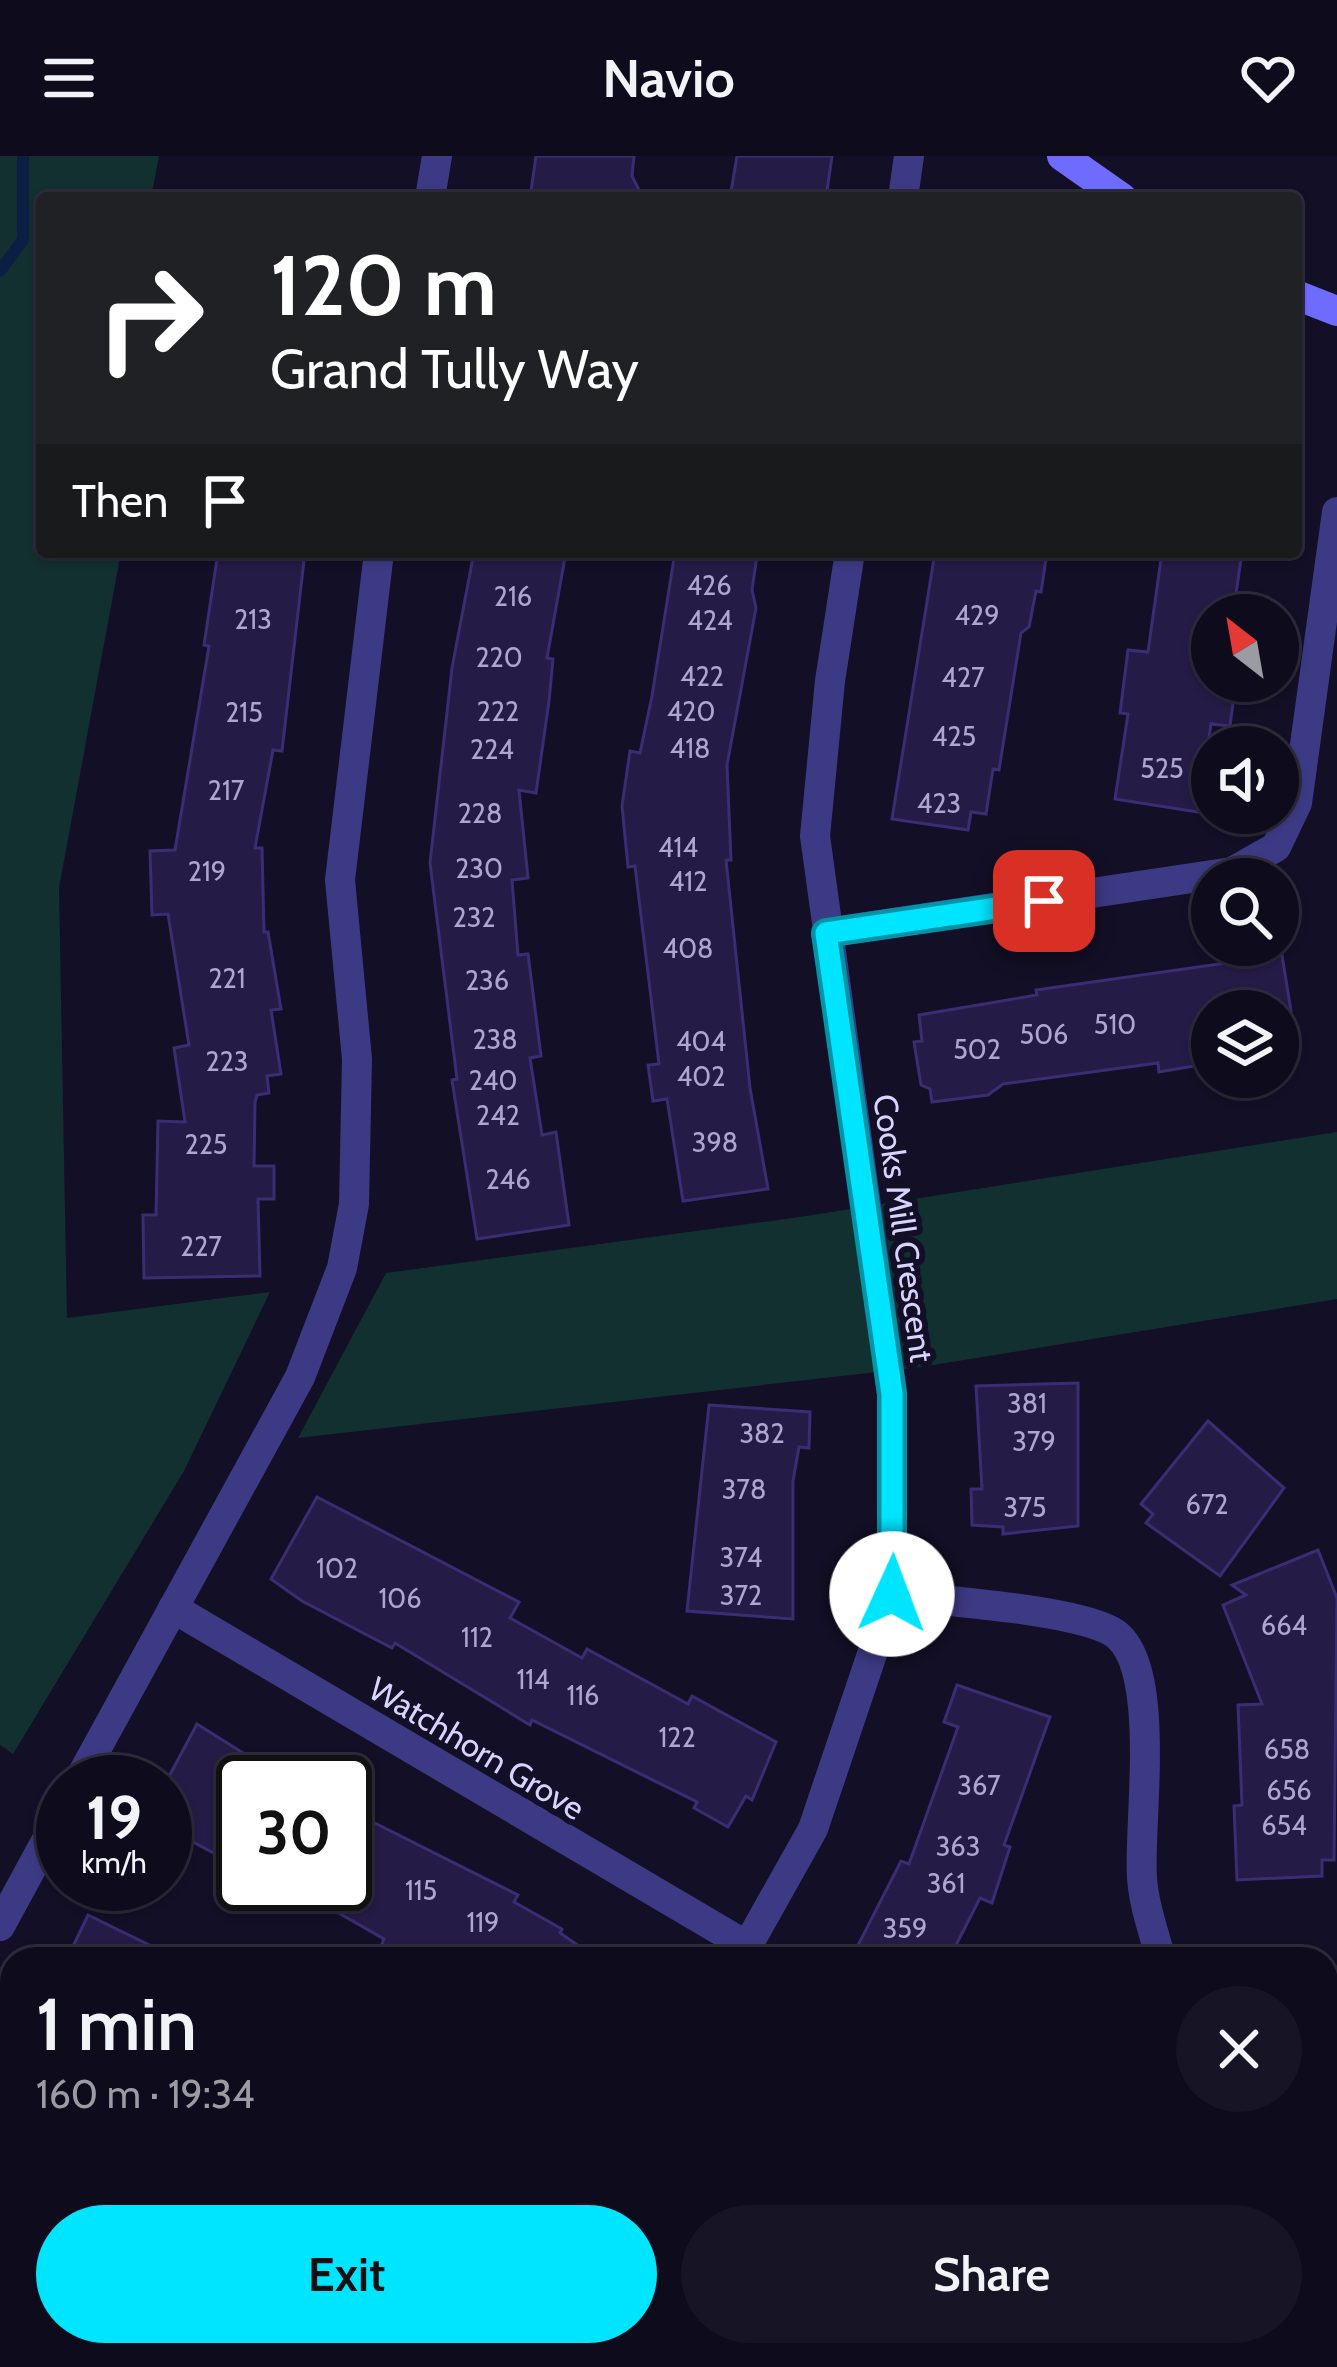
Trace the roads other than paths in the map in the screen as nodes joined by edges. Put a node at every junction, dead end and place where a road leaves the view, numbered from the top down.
1 (437, 156) edge
2 (910, 156) edge
3 (1062, 156) edge
4 (431, 192) edge
5 (904, 192) edge
6 (1113, 192) edge
7 (1302, 297) edge
8 (1337, 311) edge
9 (1337, 512) edge
10 (378, 558) edge
11 (849, 558) edge
12 (826, 933) junction
13 (892, 1594) junction
14 (173, 1608) junction
15 (93, 1755) edge
16 (36, 1860) edge
17 (0, 1926) edge
18 (734, 1947) edge
19 (747, 1947) edge
20 (1158, 1947) edge

1 - 4 street
2 - 5 street
3 - 6 street
7 - 8 street
9 - 12 street
10 - 14 street
11 - 12 street, Cooks Mill Crescent
12 - 13 street, Cooks Mill Crescent
13 - 19 street, Cooks Mill Crescent
13 - 20 street
14 - 15 street
14 - 18 street, Watchhorn Grove
16 - 17 street

